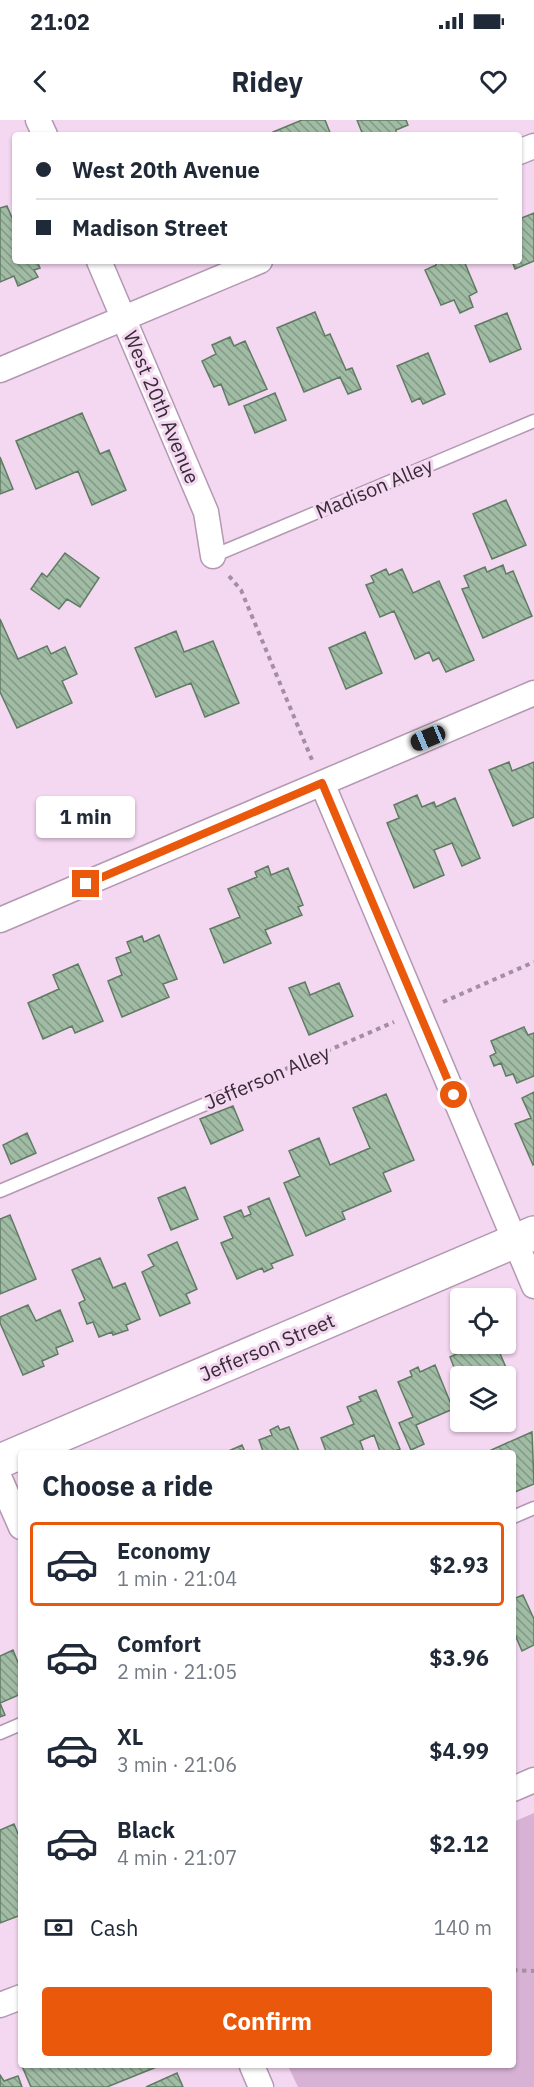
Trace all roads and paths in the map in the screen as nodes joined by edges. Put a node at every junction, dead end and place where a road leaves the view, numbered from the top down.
1 (100, 264) edge
2 (253, 264) edge
3 (124, 318) junction
4 (0, 370) edge
5 (534, 421) edge
6 (213, 556) junction
7 (534, 693) edge
8 (322, 783) junction
9 (0, 920) edge
10 (534, 962) edge
11 (418, 1012) junction
12 (227, 1095) joint
13 (0, 1191) edge
14 (525, 1237) edge
15 (534, 1286) edge
16 (26, 1450) edge
17 (18, 1453) edge
18 (0, 1461) edge
19 (0, 1479) edge
20 (534, 1508) edge
21 (516, 1516) edge
22 (18, 1520) edge
23 (18, 1725) edge
24 (0, 1733) edge
25 (534, 1780) edge
26 (516, 1788) edge
27 (516, 1970) edge
28 (534, 1971) edge
29 (18, 1998) edge
30 (0, 2005) edge
31 (253, 2068) edge
32 (261, 2087) edge

1 - 3 street, West 20th Avenue
2 - 3 street
3 - 4 street
3 - 6 street, West 20th Avenue
5 - 6 lane, Madison Alley
6 - 8 path
7 - 8 street
8 - 9 street
8 - 11 street
10 - 11 path, Jefferson Alley
11 - 12 path, Jefferson Alley
11 - 14 street
12 - 13 lane, Jefferson Alley
14 - 15 street
14 - 16 street, Jefferson Street
17 - 18 street, Jefferson Street
19 - 22 street
20 - 21 lane
23 - 24 lane
25 - 26 street
27 - 28 path
29 - 30 street
31 - 32 street

